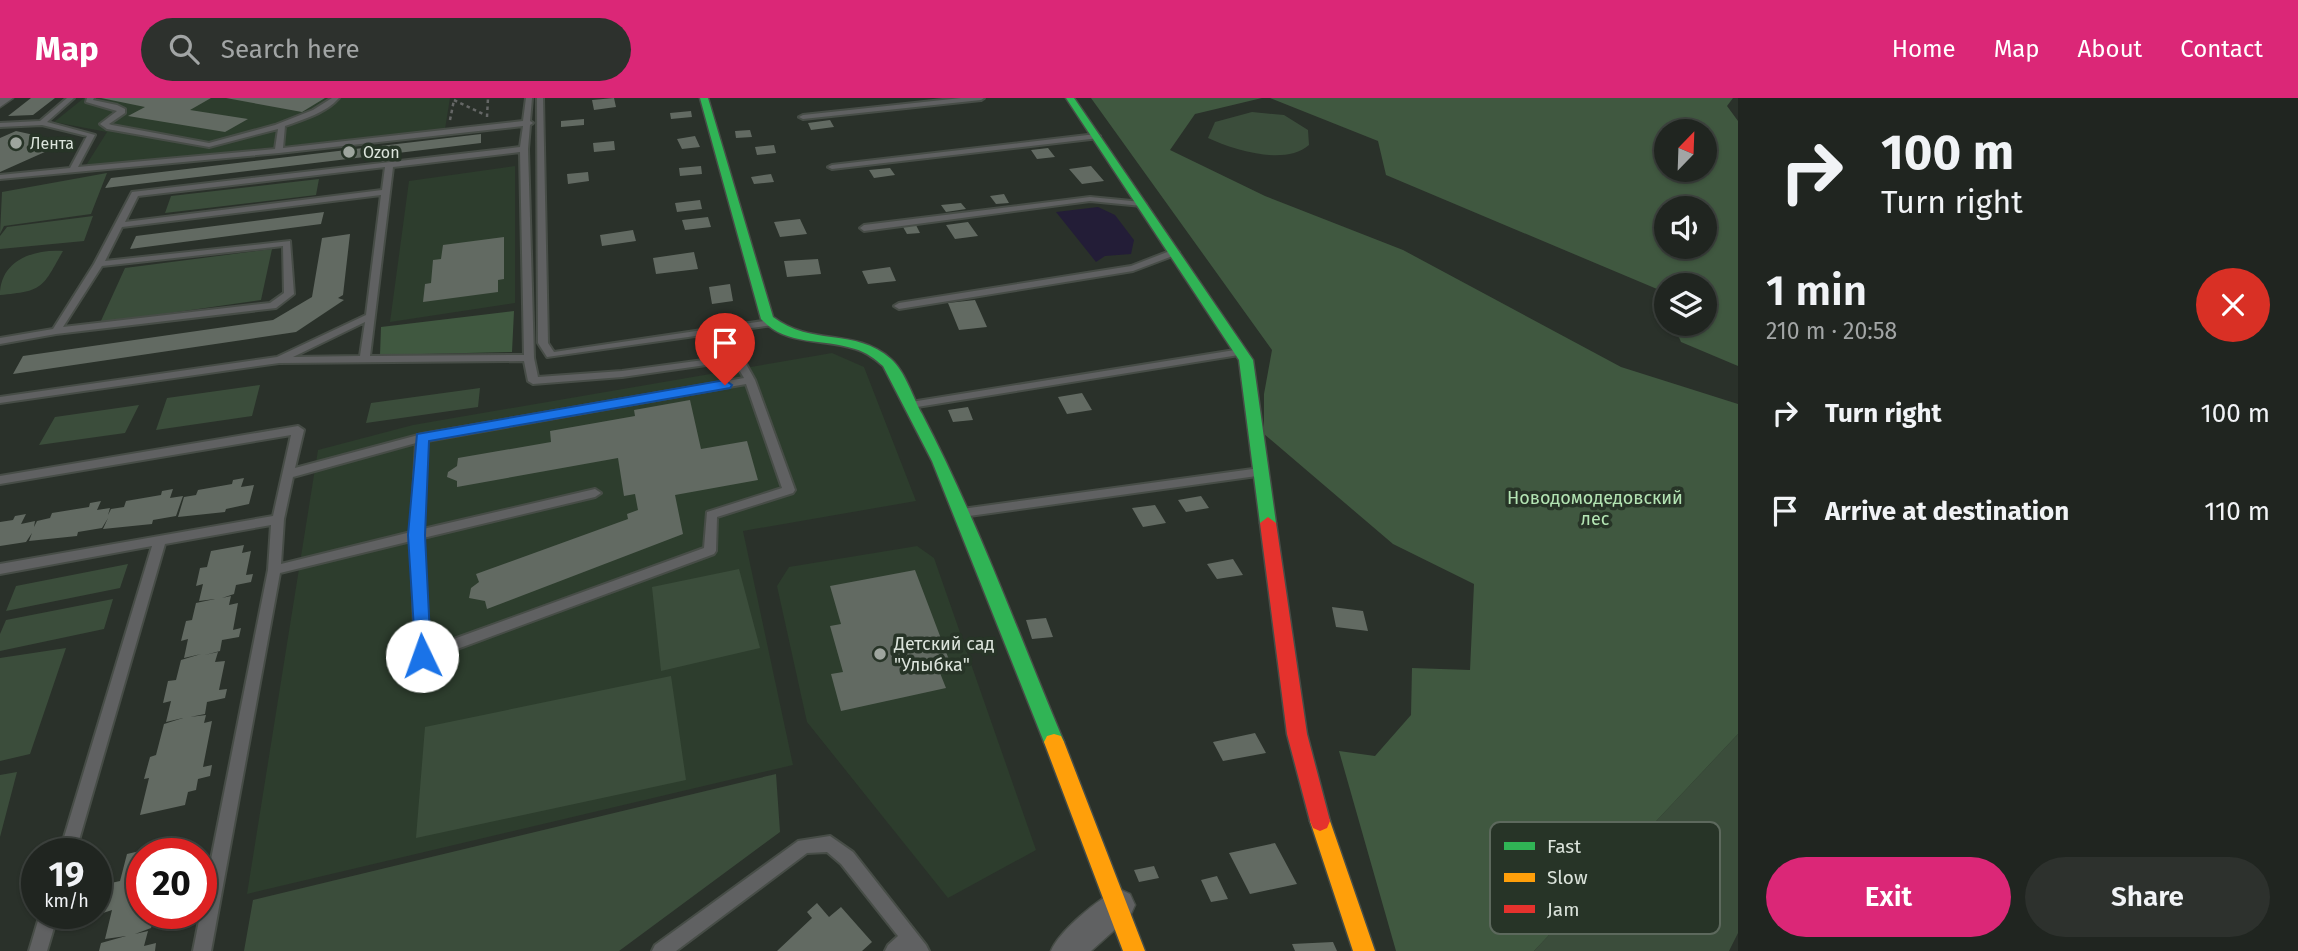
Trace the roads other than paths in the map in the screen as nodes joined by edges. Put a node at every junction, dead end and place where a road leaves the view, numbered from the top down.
1 (6, 98) edge
2 (71, 98) edge
3 (91, 98) edge
4 (336, 98) edge
5 (529, 98) edge
6 (540, 98) edge
7 (704, 98) edge
8 (981, 98) edge
9 (1070, 98) edge
10 (0, 103) edge
11 (803, 117) dead end
12 (42, 123) junction
13 (282, 123) junction
14 (528, 123) junction
15 (0, 125) edge
16 (1096, 136) junction
17 (524, 149) junction
18 (279, 151) junction
19 (389, 164) junction
20 (832, 167) dead end
21 (72, 171) junction
22 (0, 177) edge
23 (384, 192) junction
24 (1142, 205) junction
25 (120, 225) junction
26 (864, 228) dead end
27 (1175, 252) junction
28 (99, 264) junction
29 (899, 306) dead end
30 (371, 316) junction
31 (770, 323) junction
32 (56, 331) junction
33 (0, 341) edge
34 (1241, 352) junction
35 (528, 358) junction
36 (279, 360) junction
37 (364, 360) junction
38 (750, 380) junction
39 (0, 400) edge
40 (911, 405) junction
41 (422, 438) junction
42 (1261, 472) junction
43 (288, 474) junction
44 (0, 480) edge
45 (595, 493) dead end
46 (962, 513) junction
47 (278, 519) junction
48 (416, 535) junction
49 (160, 540) junction
50 (0, 569) edge
51 (274, 570) junction
52 (72, 838) edge
53 (1119, 905) junction
54 (45, 929) edge
55 (914, 944) edge
56 (38, 951) edge
57 (202, 951) edge
58 (662, 951) edge
59 (894, 951) edge
60 (1067, 951) edge
61 (1134, 951) edge
62 (1364, 951) edge

1 - 10 street
2 - 12 lane
3 - 13 lane
4 - 13 lane
5 - 14 lane
6 - 31 lane
7 - 31 street
8 - 11 lane
9 - 16 street
12 - 15 lane
12 - 21 lane
13 - 18 lane
14 - 17 lane
14 - 18 lane
16 - 20 lane
16 - 24 street
17 - 19 lane
17 - 35 lane
18 - 21 lane
19 - 23 lane
19 - 25 lane
21 - 22 lane
23 - 25 lane
23 - 30 lane
24 - 26 lane
24 - 27 street
25 - 28 lane
27 - 29 lane
27 - 34 street
28 - 32 lane
28 - 32 lane
30 - 36 lane
30 - 37 lane
31 - 40 street
32 - 33 lane
34 - 40 lane
34 - 42 street
35 - 37 lane
35 - 38 lane
36 - 37 lane
36 - 39 lane
38 - 41 lane
38 - 48 lane
40 - 46 street
41 - 43 lane
41 - 48 lane
42 - 46 lane
42 - 62 street
43 - 44 lane
43 - 47 lane
45 - 48 lane
46 - 53 street
47 - 49 lane
47 - 51 lane
48 - 51 lane
49 - 50 lane
49 - 52 lane
51 - 57 lane
53 - 60 street
53 - 61 street
54 - 56 lane
55 - 58 lane
55 - 59 lane

